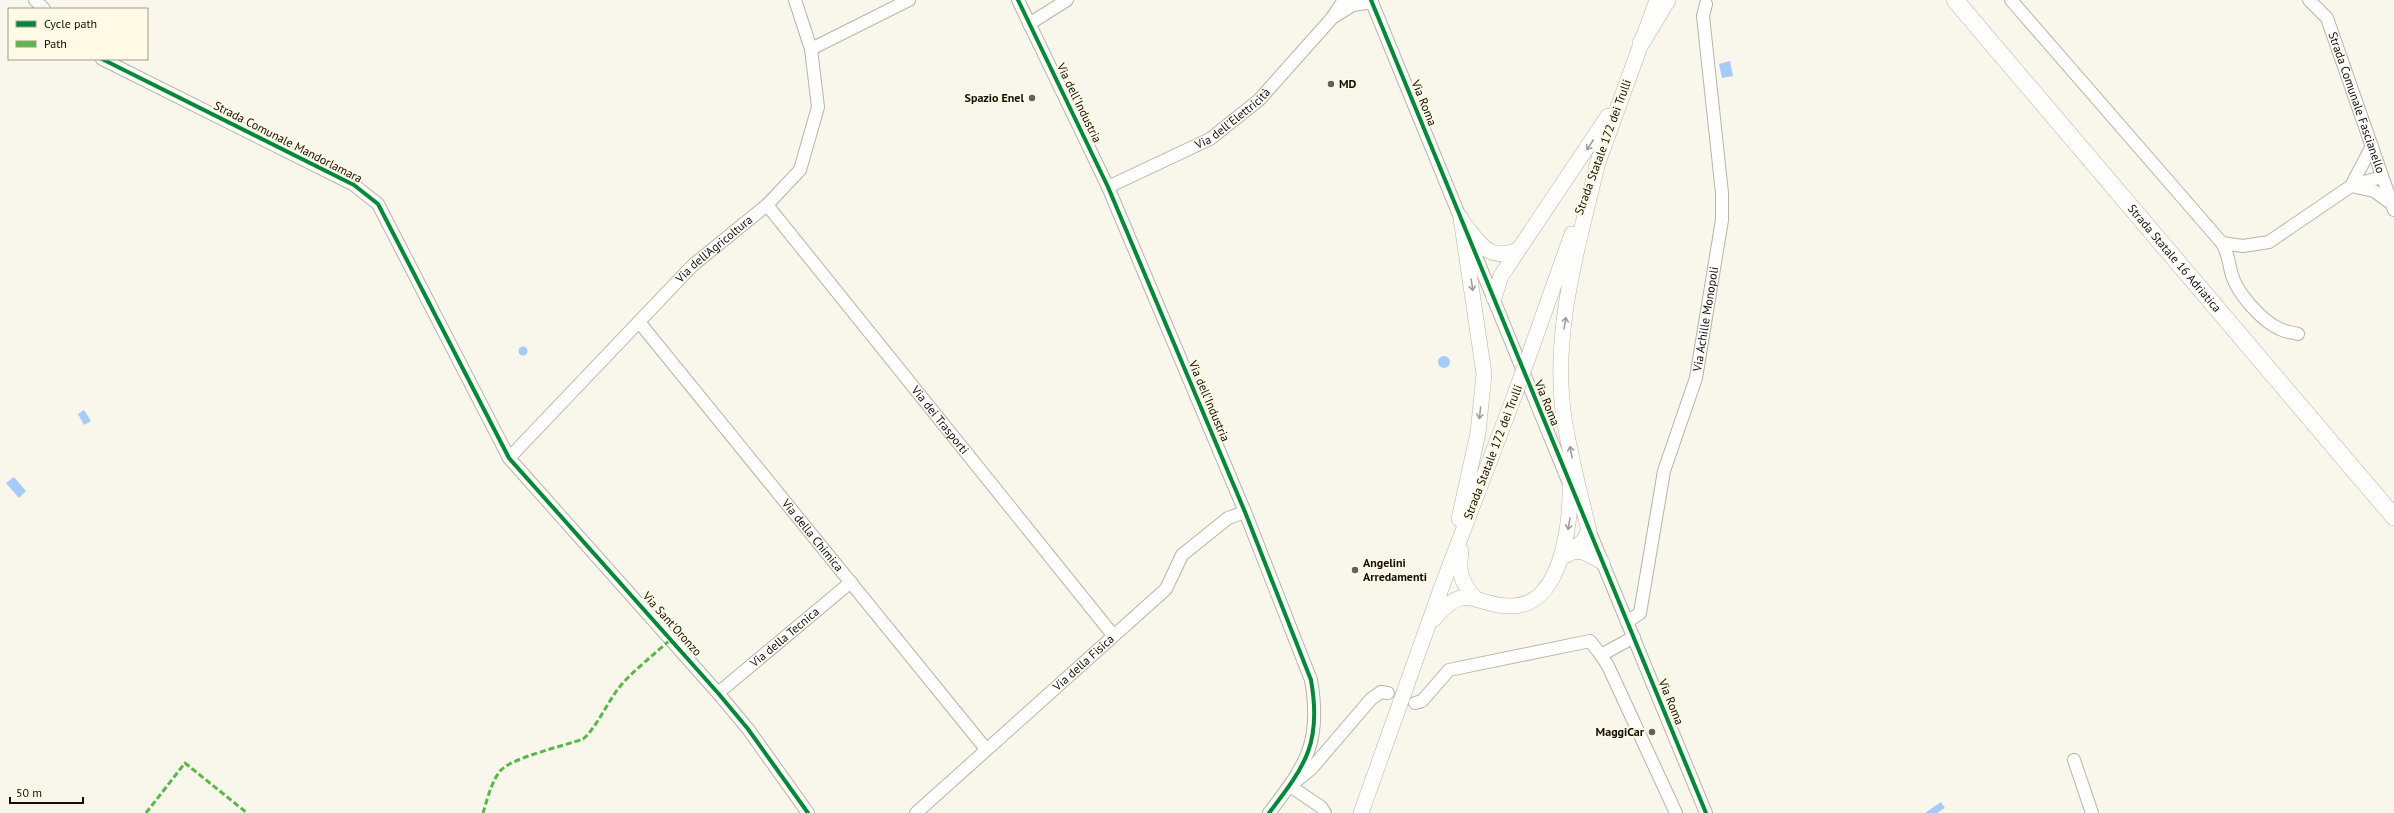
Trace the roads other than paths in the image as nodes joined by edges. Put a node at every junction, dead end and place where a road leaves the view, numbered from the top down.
1 (35, 0) edge
2 (795, 0) edge
3 (909, 0) edge
4 (1018, 0) edge
5 (1067, 0) edge
6 (1344, 0) edge
7 (1657, 0) edge
8 (1666, 0) edge
9 (2011, 0) edge
10 (2310, 0) edge
11 (1371, 1) edge
12 (1960, 3) edge
13 (1706, 4) dead end
14 (43, 8) edge
15 (1332, 18) junction
16 (1029, 24) junction
17 (1641, 42) junction
18 (811, 49) junction
19 (104, 60) edge
20 (1625, 87) junction
21 (2372, 146) junction
22 (1599, 158) junction
23 (2382, 177) junction
24 (2351, 186) junction
25 (1108, 188) junction
26 (767, 205) junction
27 (2393, 207) edge
28 (1461, 218) junction
29 (2222, 243) junction
30 (1518, 250) junction
31 (1494, 298) junction
32 (639, 322) junction
33 (2298, 334) dead end
34 (509, 458) junction
35 (1570, 486) junction
36 (2394, 499) edge
37 (1245, 512) junction
38 (2394, 517) edge
39 (1464, 526) junction
40 (1589, 531) junction
41 (1565, 556) junction
42 (1602, 562) junction
43 (851, 582) junction
44 (1442, 586) junction
45 (1474, 597) junction
46 (1628, 622) junction
47 (1427, 627) junction
48 (1113, 634) junction
49 (1634, 637) junction
50 (1601, 655) junction
51 (718, 692) junction
52 (1388, 693) dead end
53 (1415, 703) dead end
54 (1315, 733) junction
55 (1332, 744) junction
56 (986, 749) junction
57 (2074, 760) dead end
58 (1290, 786) junction
59 (808, 813) edge
60 (916, 813) edge
61 (1269, 813) edge
62 (1325, 813) edge
63 (1361, 813) edge
64 (1676, 813) edge
65 (1706, 813) edge
66 (2092, 813) edge

1 - 14 street
2 - 18 street, Via dell'Agricoltura
3 - 18 street
4 - 16 street, Via dell'Industria
5 - 16 street
6 - 15 street, Via dell'Elettricità
7 - 17 main road, Strada Statale 172 dei Trulli
8 - 17 highway
9 - 29 street
10 - 21 street, Strada Comunale Fascianello
11 - 15 street, Via dell'Elettricità
11 - 28 street, Via Roma
12 - 36 highway, Strada Statale 16 Adriatica
12 - 38 highway, Strada Statale 16 Adriatica
13 - 46 street, Via Achille Monopoli
15 - 25 street, Via dell'Elettricità
16 - 25 street, Via dell'Industria
17 - 20 main road, Strada Statale 172 dei Trulli
18 - 26 street, Via dell'Agricoltura
19 - 34 street, Strada Comunale Mandorlamara
20 - 22 main road, Strada Statale 172 dei Trulli
20 -> 30 main road
21 - 23 street, Strada Comunale Fascianello
21 - 24 street
22 - 39 main road, Strada Statale 172 dei Trulli, bridge
40 -> 22 main road
23 - 24 street
23 - 27 street, Strada Comunale Fascianello
24 - 27 street
24 - 29 street
25 - 37 street, Via dell'Industria
26 - 32 street, Via dell'Agricoltura
26 - 48 street, Via dei Trasporti
28 - 30 main road
28 - 31 street, Via Roma
28 -> 44 main road
29 - 33 street
30 - 31 main road
31 - 35 street, Via Roma
32 - 34 street, Via dell'Agricoltura
32 - 43 street, Via della Chimica
34 - 51 street, Via Sant'Oronzo
35 - 40 street, Via Roma
35 -> 41 main road
37 - 48 street, Via della Fisica
37 - 54 street, Via dell'Industria
39 - 44 main road, Strada Statale 172 dei Trulli
39 - 45 main road
40 - 41 main road
40 - 42 street, Via Roma
41 - 42 main road
41 - 45 main road
42 - 46 street, Via Roma
43 - 51 street, Via della Tecnica
43 - 56 street, Via della Chimica
44 - 47 main road, Strada Statale 172 dei Trulli
45 - 47 main road
46 - 49 street, Via Roma
47 - 63 main road, Strada Statale 172 dei Trulli
48 - 56 street, Via della Fisica
49 - 50 street
49 - 65 street, Via Roma
50 - 53 street
50 - 64 street
51 - 59 street, Via Sant'Oronzo
52 - 55 street
54 - 55 street
54 - 58 street, Via dell'Industria
55 - 58 street
56 - 60 street, Via della Fisica
57 - 66 street
58 - 61 street, Via dell'Industria
58 - 62 street

